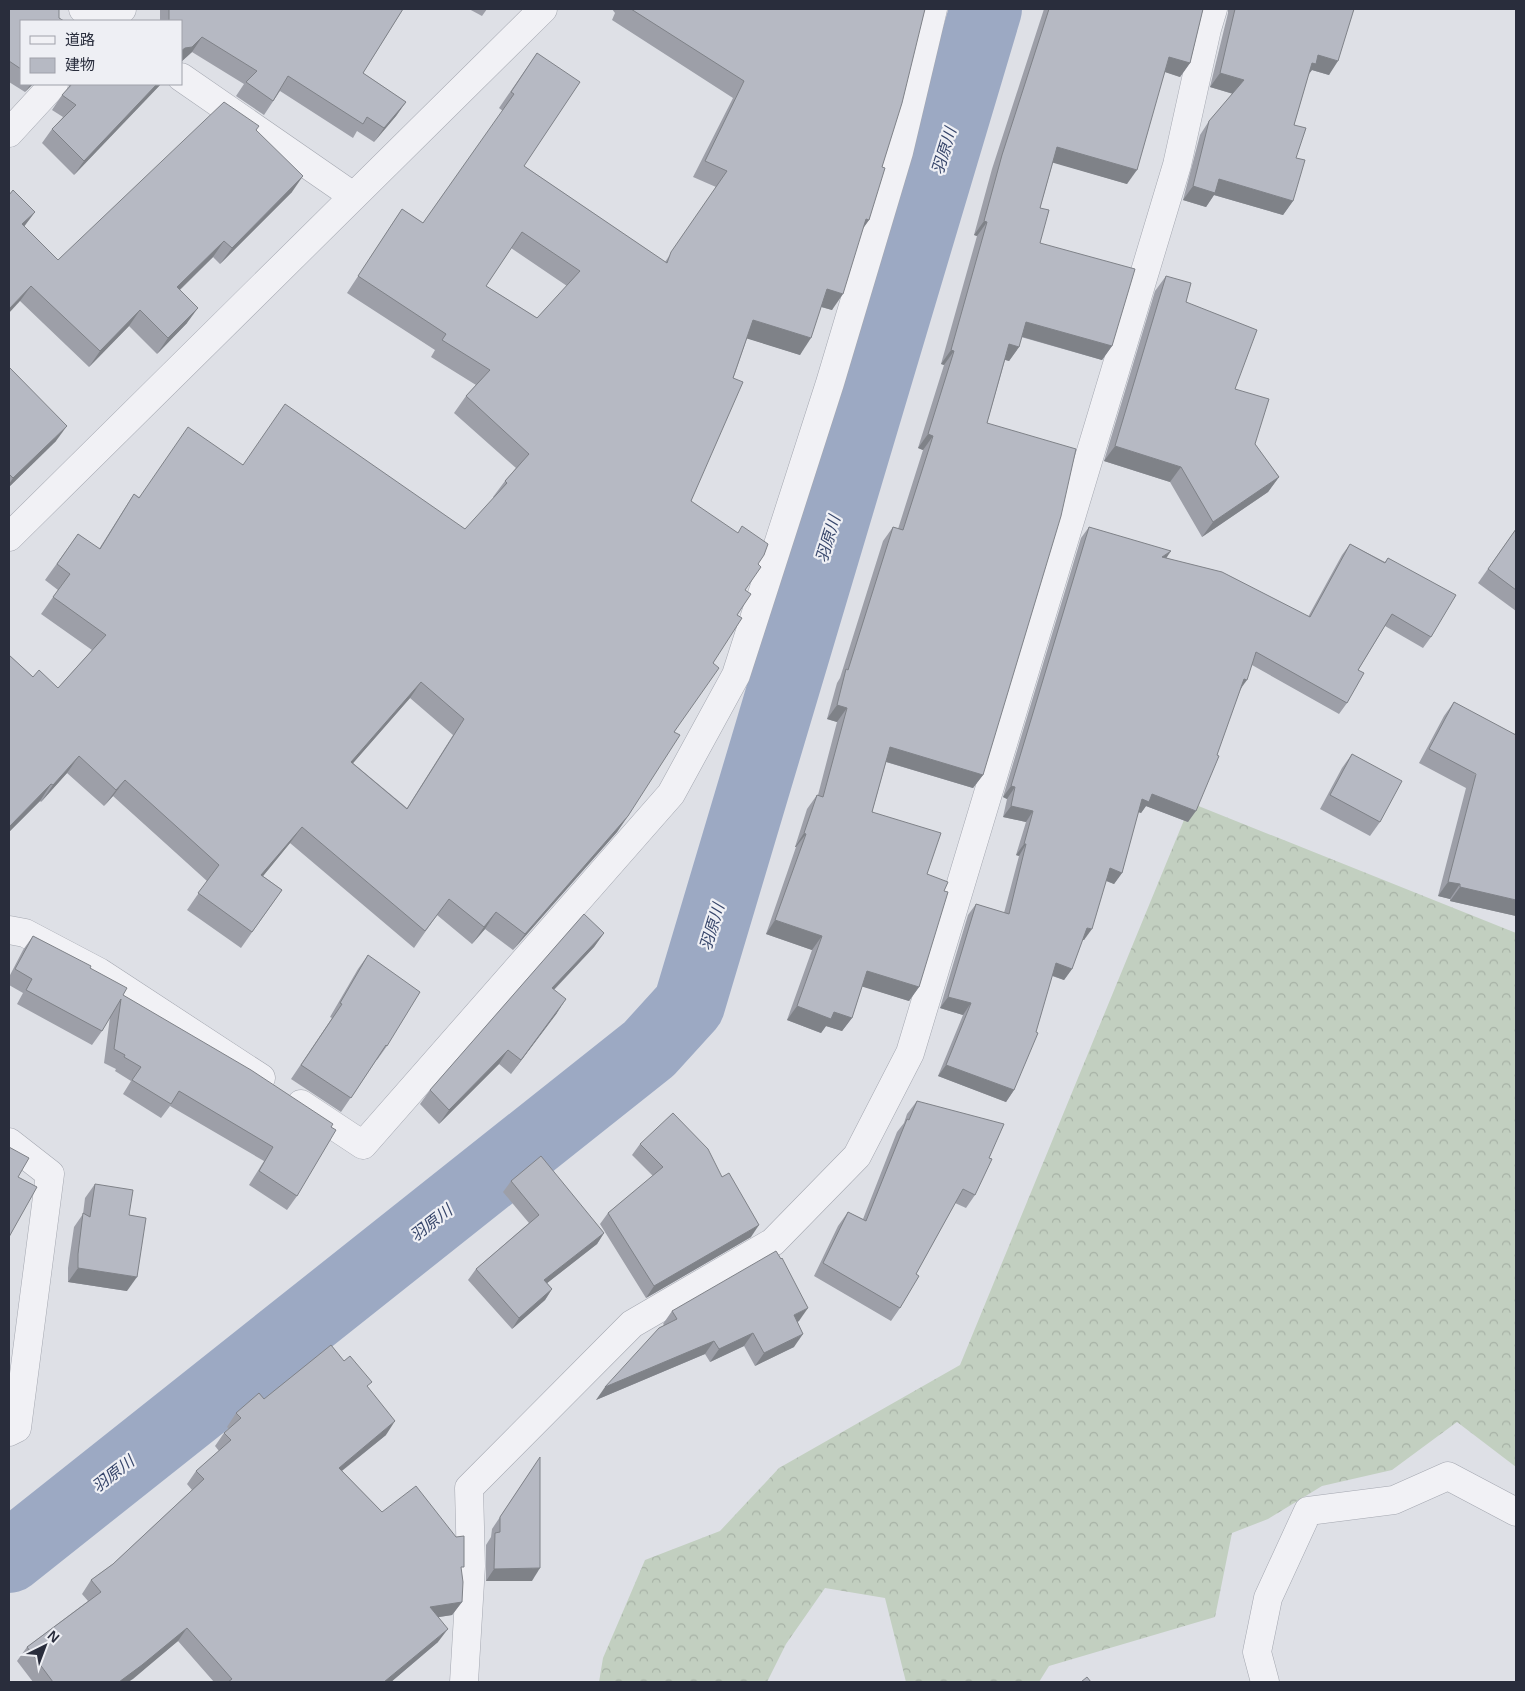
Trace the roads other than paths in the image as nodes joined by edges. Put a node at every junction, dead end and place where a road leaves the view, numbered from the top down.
1 (83, 9) edge
2 (122, 9) edge
3 (543, 9) edge
4 (933, 9) edge
5 (1213, 9) edge
6 (100, 20) edge
7 (111, 20) edge
8 (182, 78) edge
9 (53, 85) edge
10 (9, 133) edge
11 (353, 196) junction
12 (9, 537) edge
13 (9, 930) edge
14 (9, 1142) edge
15 (9, 1432) edge
16 (1516, 1512) edge
17 (464, 1682) edge
18 (1265, 1682) edge

1 - 6 street
2 - 7 street
3 - 11 street
4 - 13 street
5 - 17 street
8 - 11 street
9 - 10 street
11 - 12 street
14 - 15 street
16 - 18 street

